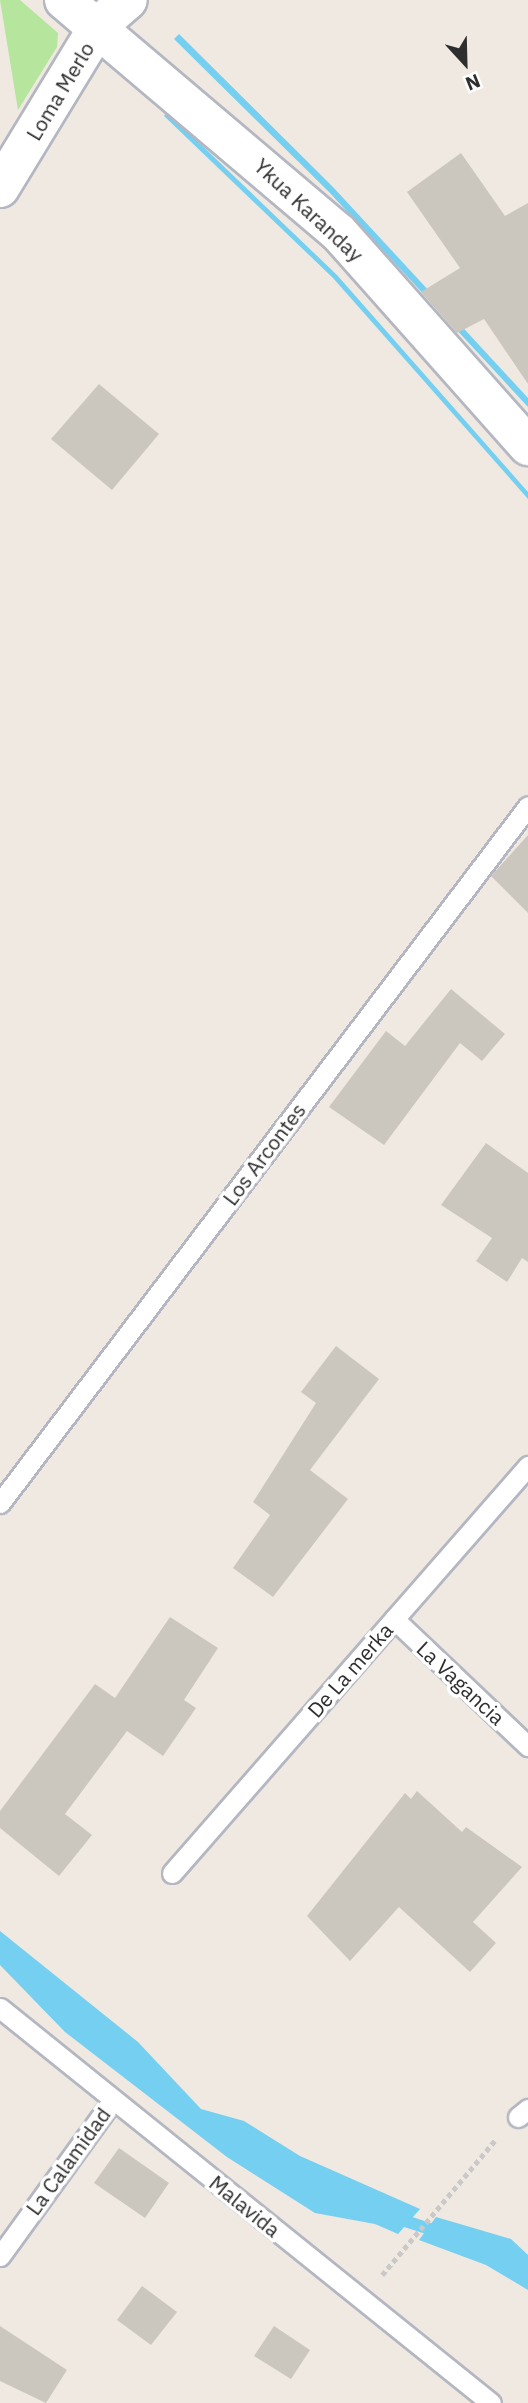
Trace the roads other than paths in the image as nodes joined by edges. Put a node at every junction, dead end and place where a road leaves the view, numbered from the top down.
1 (64, 0) edge
2 (128, 0) edge
3 (99, 26) junction
4 (0, 188) edge
5 (528, 446) edge
6 (528, 806) edge
7 (528, 1466) edge
8 (0, 1503) edge
9 (394, 1619) junction
10 (528, 1746) edge
11 (172, 1873) dead end
12 (0, 2008) edge
13 (112, 2101) junction
14 (0, 2256) edge
15 (491, 2403) edge

1 - 3 street, Ykua Karanday
2 - 3 street, Loma Merlo
3 - 4 street, Loma Merlo
3 - 5 street, Ykua Karanday
6 - 8 lane, Los Arcontes
7 - 9 lane, De La merka
9 - 10 lane, La Vagancia
9 - 11 lane, De La merka
12 - 13 lane, Malavida
13 - 14 lane, La Calamidad
13 - 15 lane, Malavida

